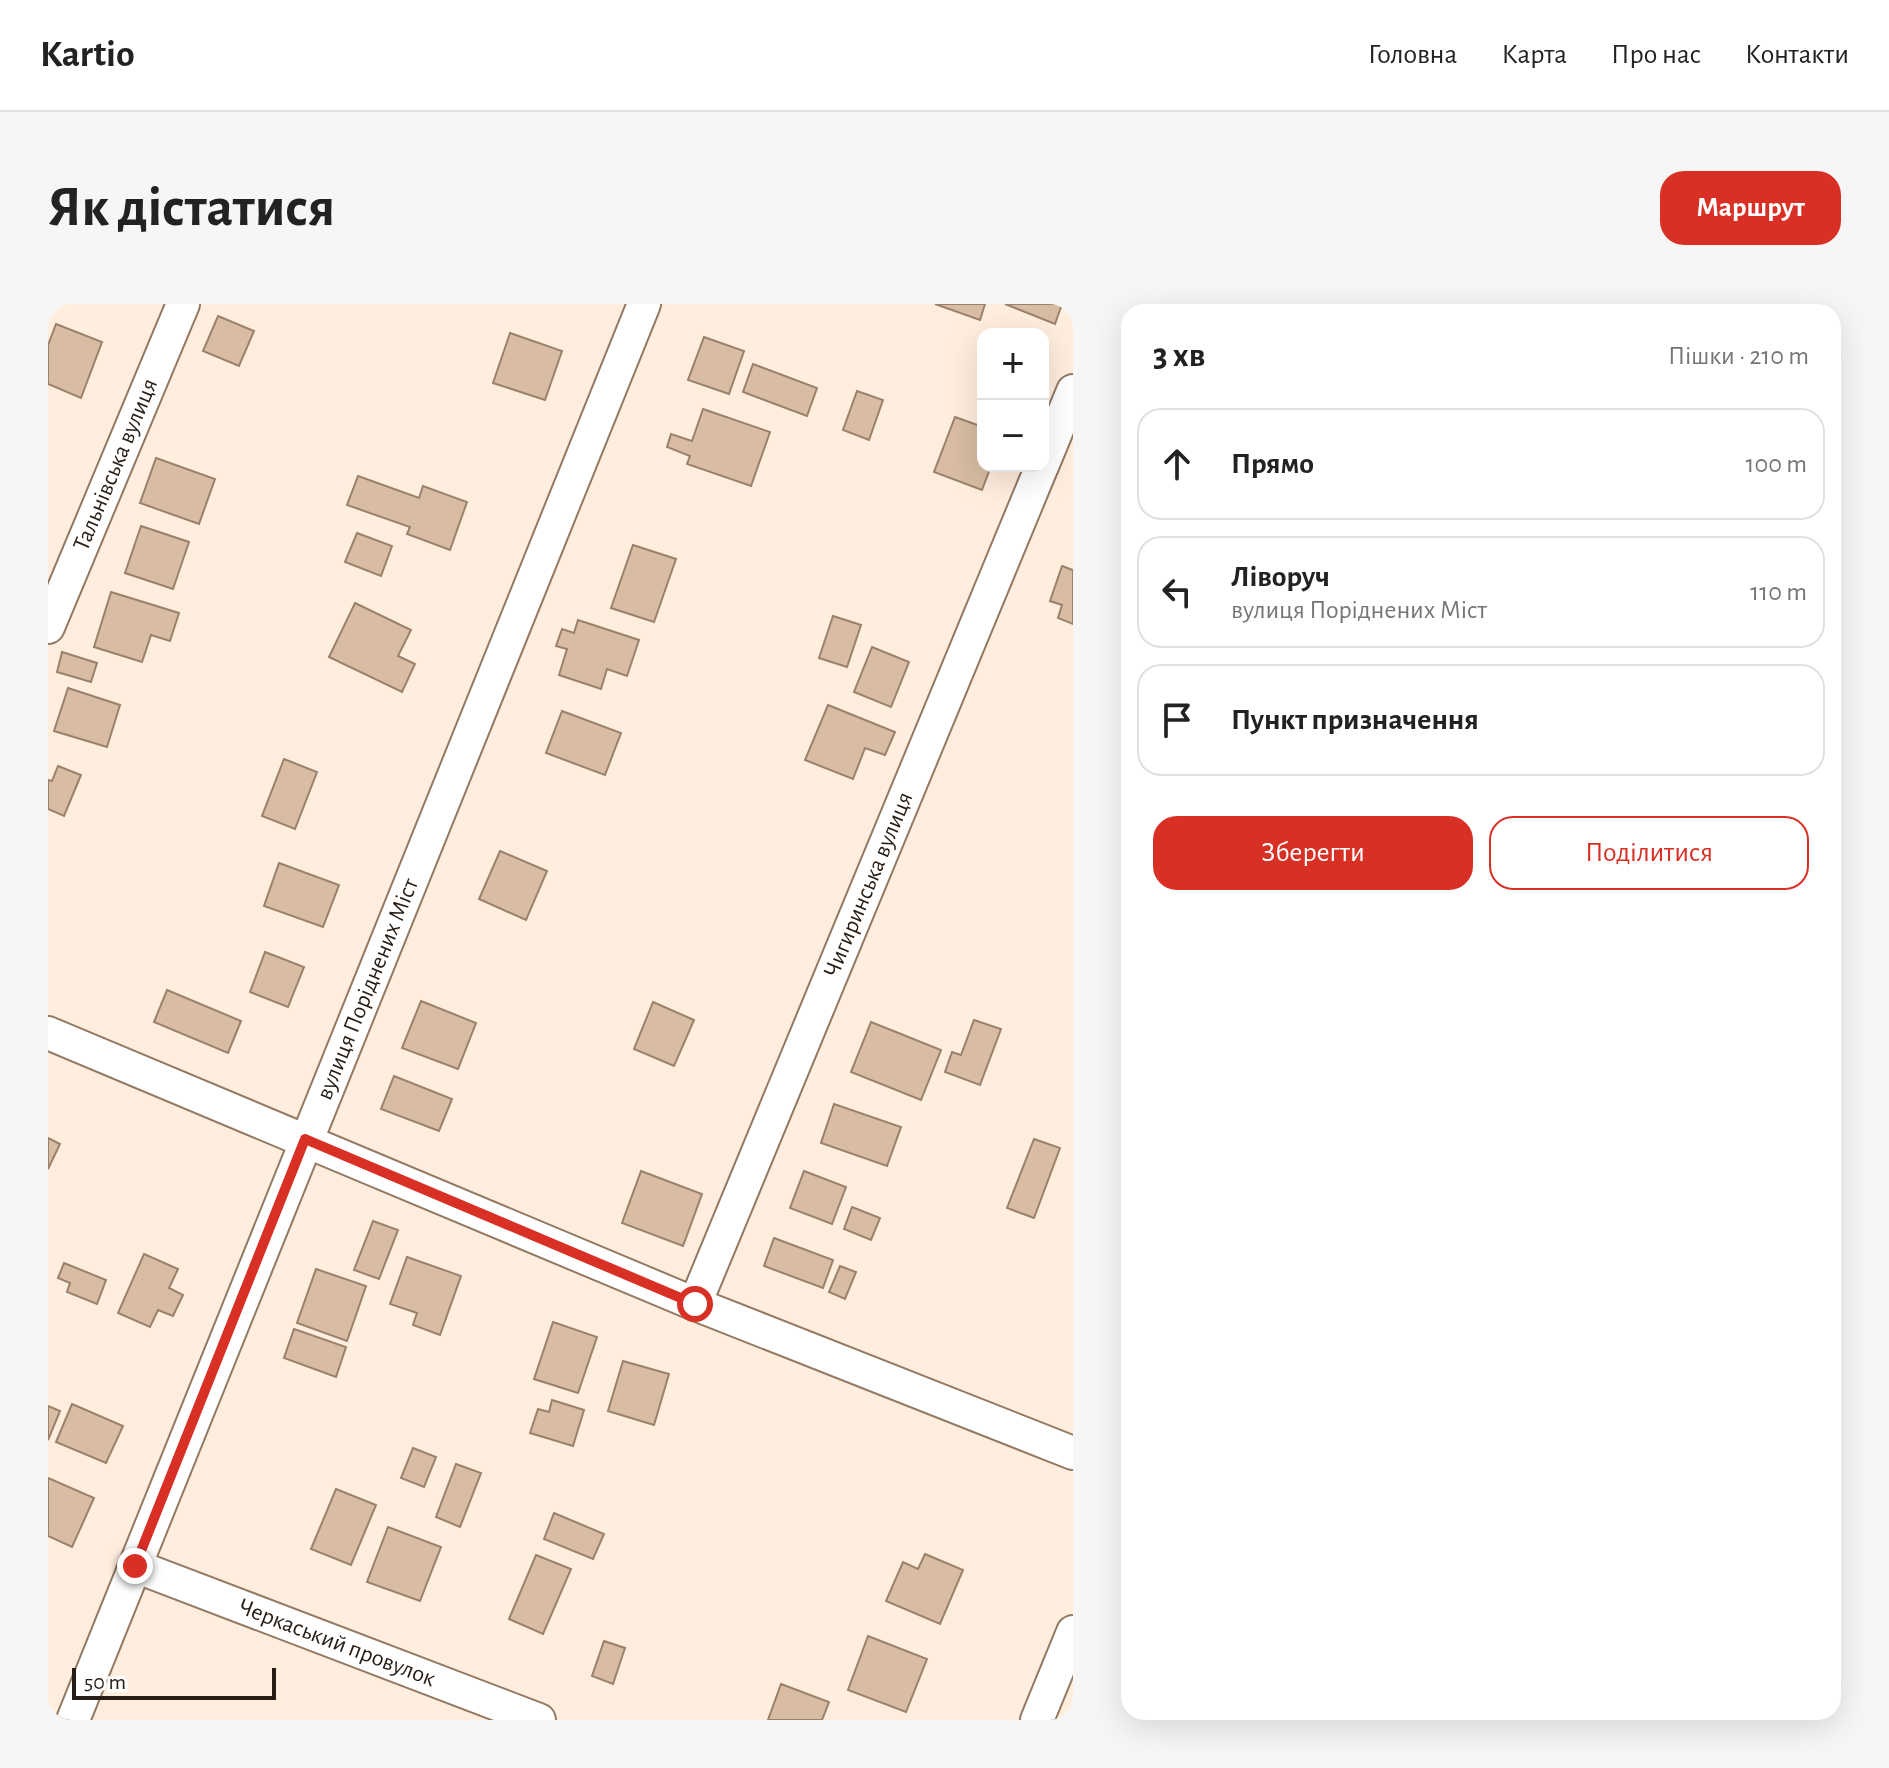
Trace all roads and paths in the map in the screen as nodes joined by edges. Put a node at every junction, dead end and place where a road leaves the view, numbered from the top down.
1 (183, 304) edge
2 (644, 304) edge
3 (1073, 391) edge
4 (1049, 448) edge
5 (1039, 472) edge
6 (48, 627) edge
7 (48, 1033) edge
8 (305, 1139) junction
9 (695, 1304) junction
10 (1073, 1453) edge
11 (135, 1566) junction
12 (1073, 1632) edge
13 (535, 1719) edge
14 (73, 1720) edge
15 (1037, 1720) edge

1 - 6 street, Тальнівська вулиця
2 - 8 street, вулиця Поріднених Міст
3 - 4 street, Чигиринська вулиця
5 - 9 street, Чигиринська вулиця
7 - 8 street
8 - 9 street
8 - 11 street, вулиця Поріднених Міст
9 - 10 street
11 - 13 street, Черкаський провулок
11 - 14 street, вулиця Поріднених Міст
12 - 15 street

